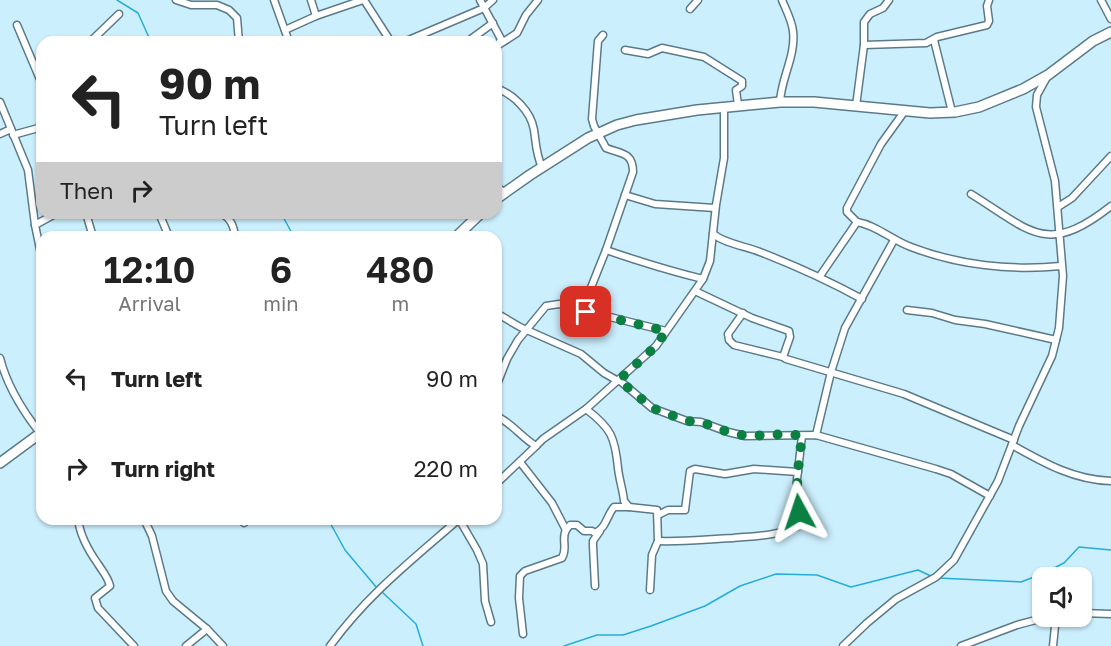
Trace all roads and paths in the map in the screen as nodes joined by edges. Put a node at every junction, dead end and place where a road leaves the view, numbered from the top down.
1 (176, 0) edge
2 (274, 0) edge
3 (311, 0) edge
4 (363, 0) edge
5 (480, 0) edge
6 (493, 0) edge
7 (538, 0) edge
8 (698, 0) edge
9 (782, 0) edge
10 (889, 0) edge
11 (1101, 0) edge
12 (217, 2) edge
13 (987, 2) edge
14 (484, 8) junction
15 (690, 9) dead end
16 (119, 14) dead end
17 (316, 16) junction
18 (1111, 19) edge
19 (493, 23) junction
20 (17, 25) dead end
21 (285, 30) junction
22 (1111, 32) edge
23 (603, 35) dead end
24 (96, 36) edge
25 (238, 36) edge
26 (287, 36) edge
27 (387, 36) edge
28 (418, 36) edge
29 (475, 36) edge
30 (500, 36) edge
31 (934, 40) junction
32 (502, 44) edge
33 (864, 45) junction
34 (625, 50) dead end
35 (36, 70) edge
36 (1048, 75) junction
37 (1023, 89) junction
38 (502, 90) edge
39 (1037, 95) junction
40 (0, 102) edge
41 (780, 102) junction
42 (738, 105) junction
43 (856, 106) junction
44 (724, 107) junction
45 (904, 112) junction
46 (952, 112) junction
47 (36, 128) edge
48 (12, 132) junction
49 (598, 133) junction
50 (0, 134) edge
51 (1111, 156) edge
52 (542, 167) junction
53 (502, 191) edge
54 (971, 194) dead end
55 (625, 195) junction
56 (1111, 206) edge
57 (1058, 207) junction
58 (716, 208) junction
59 (46, 219) edge
60 (475, 219) edge
61 (857, 222) junction
62 (35, 225) junction
63 (36, 231) edge
64 (462, 231) edge
65 (712, 234) junction
66 (1059, 235) junction
67 (894, 240) junction
68 (606, 250) junction
69 (1061, 266) junction
70 (820, 276) junction
71 (703, 279) junction
72 (695, 291) junction
73 (862, 299) junction
74 (584, 306) junction
75 (907, 310) dead end
76 (743, 314) junction
77 (502, 315) edge
78 (525, 329) junction
79 (666, 331) junction
80 (1056, 340) junction
81 (783, 357) junction
82 (0, 358) edge
83 (502, 372) edge
84 (831, 372) junction
85 (618, 380) junction
86 (586, 409) junction
87 (502, 419) edge
88 (36, 427) edge
89 (816, 435) junction
90 (802, 436) junction
91 (36, 437) edge
92 (1013, 443) junction
93 (536, 446) junction
94 (520, 462) junction
95 (0, 463) edge
96 (798, 472) junction
97 (502, 478) edge
98 (1111, 481) edge
99 (990, 496) junction
100 (629, 507) junction
101 (658, 515) junction
102 (79, 525) edge
103 (147, 525) edge
104 (452, 525) edge
105 (462, 525) edge
106 (566, 530) junction
107 (600, 531) junction
108 (658, 541) junction
109 (595, 586) dead end
110 (650, 590) dead end
111 (1092, 613) edge
112 (1111, 614) edge
113 (1032, 621) edge
114 (491, 622) dead end
115 (1055, 627) edge
116 (207, 629) junction
117 (523, 634) dead end
118 (134, 646) edge
119 (186, 646) edge
120 (223, 646) edge
121 (330, 646) edge
122 (843, 646) edge
123 (961, 646) edge
124 (1053, 646) edge

1 - 12 street
2 - 21 street
3 - 17 street
4 - 17 street
4 - 27 street
5 - 14 street
6 - 14 street
7 - 32 street
8 - 15 street
9 - 41 street
10 - 33 street
11 - 18 street
12 - 25 street
13 - 31 street
14 - 19 street
14 - 28 street
16 - 24 street
17 - 21 street
19 - 29 street
19 - 30 street
20 - 35 street
21 - 26 street
22 - 36 street
23 - 49 street
31 - 33 street
31 - 46 street
33 - 43 street
34 - 42 street
36 - 37 street
36 - 39 street
37 - 39 street
37 - 46 street
38 - 52 street
39 - 57 street
40 - 48 street
41 - 42 street
41 - 43 street
42 - 44 street
43 - 45 street
44 - 49 street
44 - 58 street
45 - 46 street
45 - 61 street
47 - 48 street
48 - 50 street
48 - 62 street
49 - 52 street
49 - 55 street
51 - 57 street
52 - 53 street
54 - 66 street
55 - 58 street
55 - 68 street
56 - 66 street
57 - 66 street
58 - 65 street
59 - 62 street
60 - 64 street
61 - 67 street
61 - 70 street
62 - 63 street
65 - 70 street
65 - 71 street
66 - 69 street
67 - 69 street
67 - 73 street
68 - 71 street
68 - 74 street
69 - 80 street
70 - 73 street
71 - 72 street
72 - 76 street
72 - 79 street
73 - 84 street
74 - 78 street
74 - 79 street
75 - 80 street
76 - 81 street
76 - 81 street
77 - 78 street
78 - 83 street
78 - 85 street
79 - 85 street
80 - 92 street
81 - 84 street
82 - 88 street
84 - 89 street
84 - 92 street
85 - 86 street
85 - 90 street
86 - 93 street
86 - 100 street
87 - 93 street
89 - 90 street
89 - 99 street
90 - 96 street
91 - 95 street
92 - 98 street
92 - 99 street
93 - 94 street
94 - 97 street
94 - 106 street
96 - 101 street
96 - 108 street
99 - 122 street
100 - 101 street
100 - 107 street
101 - 108 street
102 - 118 street
103 - 116 street
104 - 121 street
105 - 114 street
106 - 107 street
106 - 117 street
107 - 109 street
108 - 110 street
111 - 112 street
113 - 123 street
115 - 124 street
116 - 119 street
116 - 120 street

